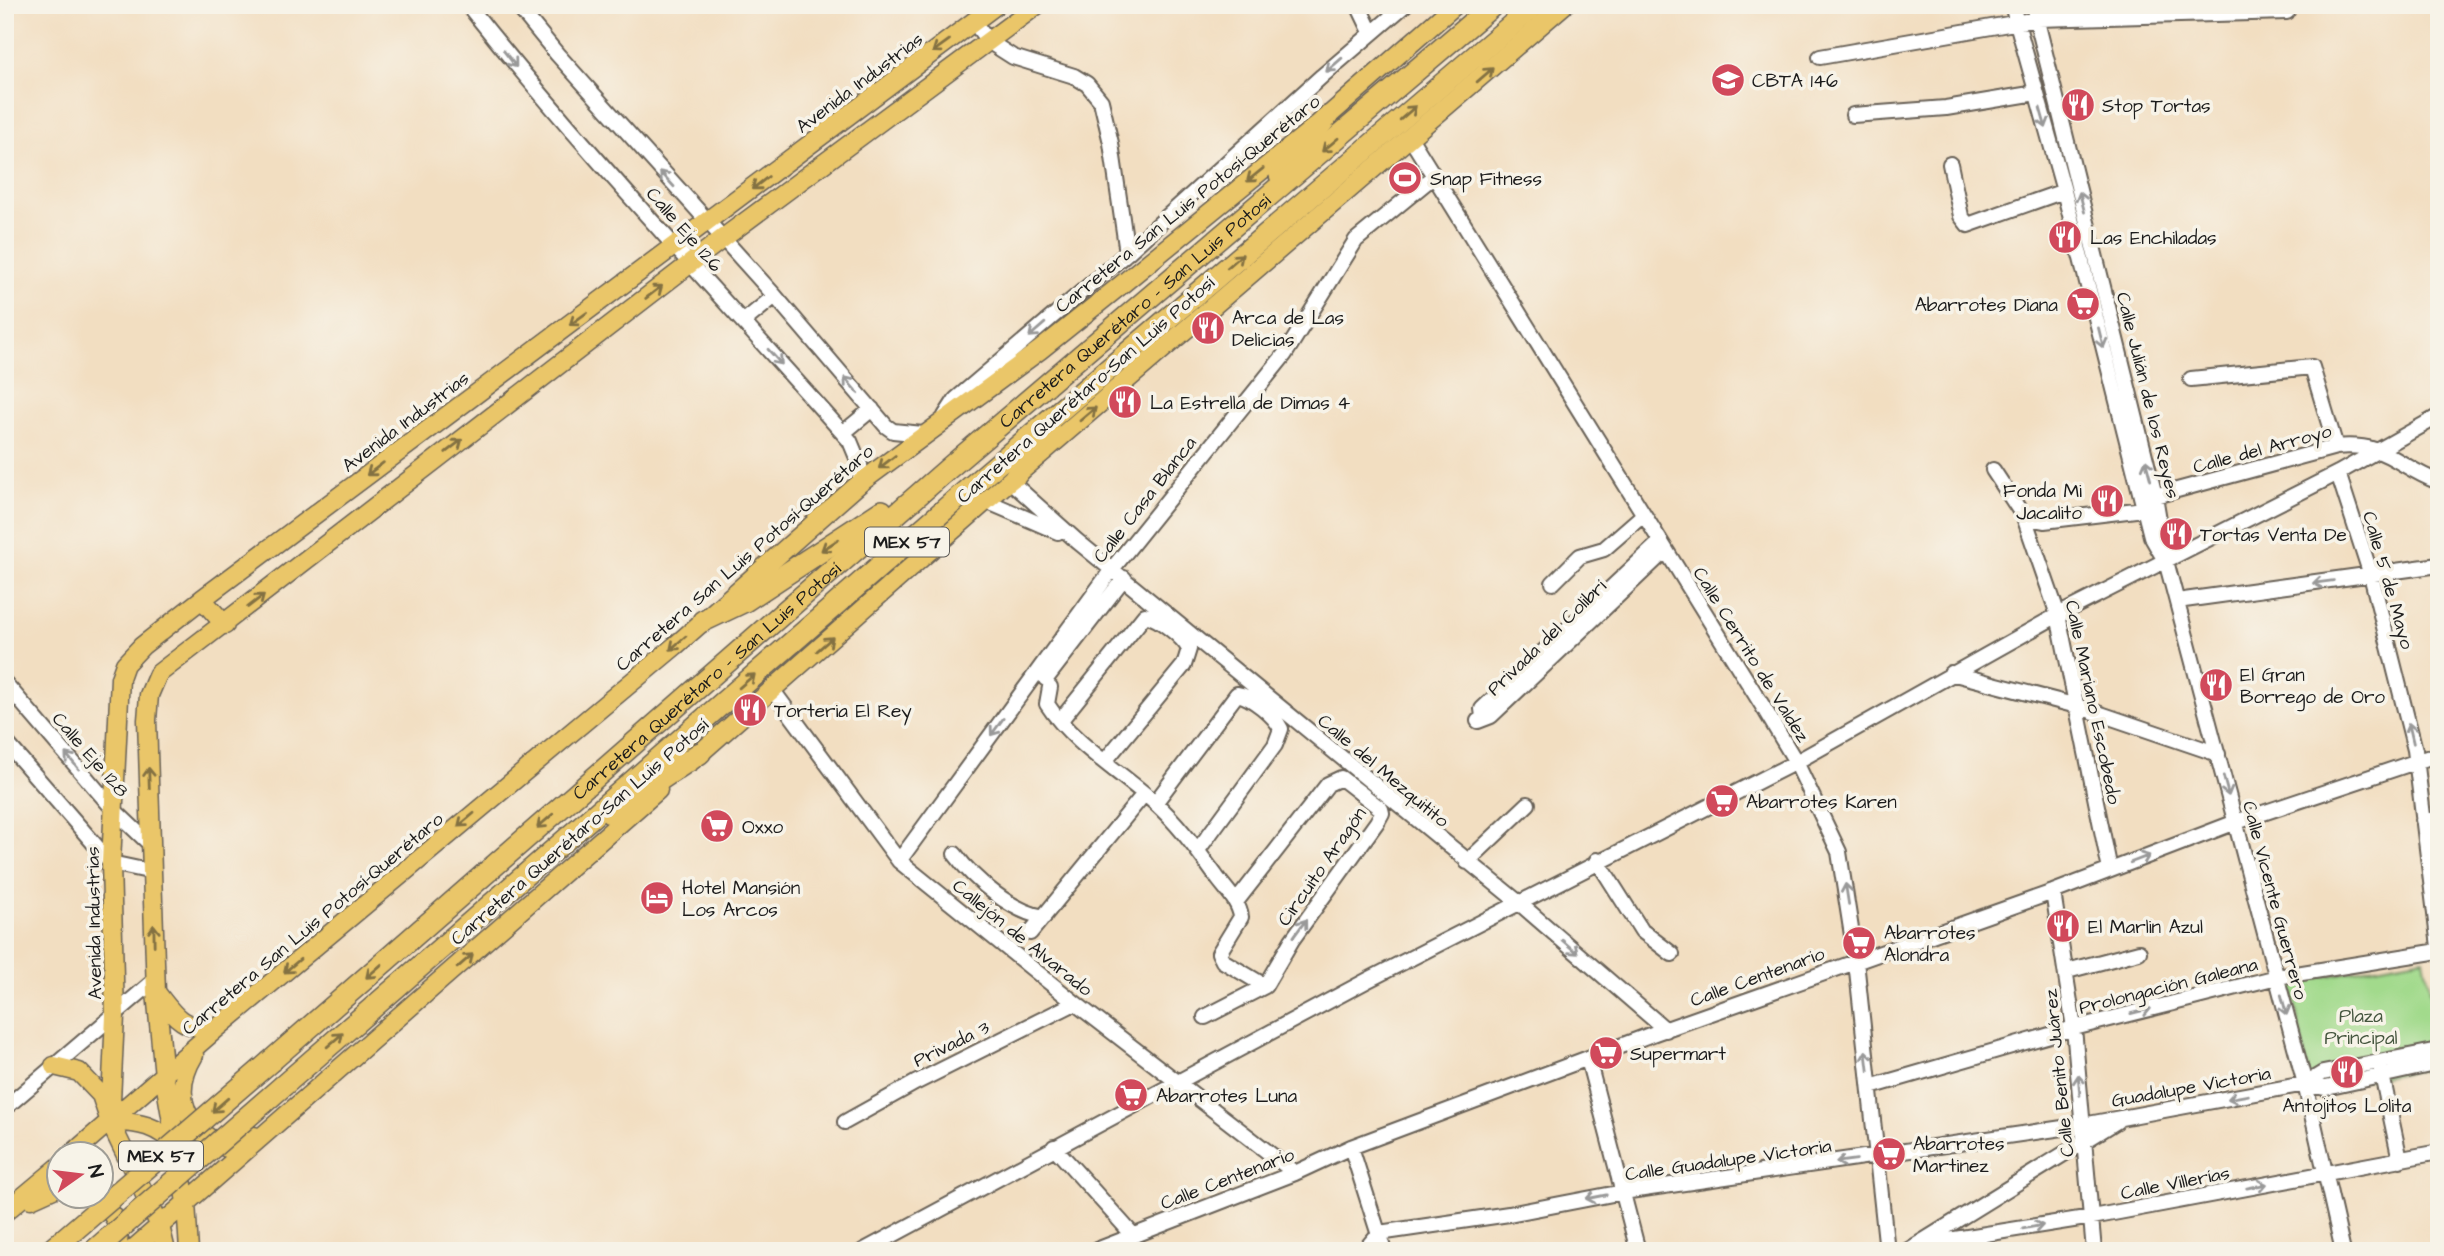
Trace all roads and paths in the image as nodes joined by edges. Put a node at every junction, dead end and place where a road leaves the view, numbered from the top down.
1 (468, 5) edge
2 (517, 5) edge
3 (996, 5) edge
4 (1037, 5) edge
5 (1358, 5) edge
6 (1405, 5) edge
7 (1455, 5) edge
8 (1493, 5) edge
9 (1535, 5) edge
10 (1564, 5) edge
11 (2012, 5) edge
12 (2214, 9) edge
13 (2035, 12) edge
14 (2287, 12) dead end
15 (974, 22) junction
16 (2016, 23) junction
17 (1371, 32) junction
18 (988, 41) junction
19 (1820, 57) dead end
20 (2036, 93) junction
21 (1853, 116) dead end
22 (1327, 117) junction
23 (1411, 139) junction
24 (1950, 164) dead end
25 (1434, 176) junction
26 (2064, 191) junction
27 (1244, 218) junction
28 (707, 224) junction
29 (722, 239) junction
30 (675, 247) junction
31 (1127, 253) junction
32 (689, 265) junction
33 (775, 296) junction
34 (2101, 311) junction
35 (743, 322) junction
36 (2191, 379) dead end
37 (1070, 402) junction
38 (872, 409) junction
39 (2439, 416) edge
40 (942, 421) junction
41 (843, 433) junction
42 (923, 434) junction
43 (412, 441) junction
44 (2133, 441) junction
45 (2336, 446) junction
46 (2379, 449) junction
47 (431, 464) junction
48 (949, 468) junction
49 (1993, 470) dead end
50 (2338, 473) junction
51 (1013, 478) junction
52 (2439, 482) edge
53 (860, 483) junction
54 (2155, 496) junction
55 (986, 501) junction
56 (2144, 509) junction
57 (1643, 515) junction
58 (2024, 517) junction
59 (1077, 541) junction
60 (1662, 546) junction
61 (2166, 561) junction
62 (2439, 565) edge
63 (1118, 573) junction
64 (2371, 575) junction
65 (1553, 583) dead end
66 (202, 598) junction
67 (2177, 601) junction
68 (2058, 615) junction
69 (703, 621) junction
70 (225, 625) junction
71 (1951, 673) junction
72 (1045, 679) junction
73 (5, 683) edge
74 (771, 688) junction
75 (2077, 706) junction
76 (1058, 717) junction
77 (1481, 719) dead end
78 (5, 741) edge
79 (700, 753) junction
80 (2218, 754) junction
81 (2439, 754) edge
82 (1105, 761) junction
83 (1796, 762) junction
84 (2417, 762) junction
85 (1150, 798) junction
86 (1528, 804) dead end
87 (114, 810) junction
88 (2423, 820) junction
89 (2439, 820) edge
90 (2236, 822) junction
91 (152, 846) junction
92 (1198, 850) junction
93 (955, 853) dead end
94 (1597, 860) junction
95 (899, 861) junction
96 (1467, 862) junction
97 (111, 863) junction
98 (533, 865) junction
99 (2110, 870) junction
100 (153, 872) junction
101 (2053, 892) junction
102 (1518, 902) junction
103 (1239, 910) junction
104 (1044, 917) junction
105 (1030, 933) dead end
106 (2439, 949) edge
107 (2139, 952) dead end
108 (1672, 954) dead end
109 (1856, 961) junction
110 (2067, 971) junction
111 (2277, 977) junction
112 (155, 986) junction
113 (1265, 986) junction
114 (1075, 1003) junction
115 (115, 1016) junction
116 (1205, 1017) dead end
117 (2074, 1028) junction
118 (216, 1029) junction
119 (1665, 1030) junction
120 (201, 1043) junction
121 (2439, 1050) edge
122 (1588, 1059) junction
123 (2439, 1063) edge
124 (54, 1066) junction
125 (2380, 1069) junction
126 (164, 1076) junction
127 (1179, 1083) junction
128 (2305, 1084) junction
129 (1870, 1087) junction
130 (5, 1108) edge
131 (2121, 1118) junction
132 (285, 1119) junction
133 (110, 1122) junction
134 (845, 1122) dead end
135 (2083, 1125) junction
136 (89, 1140) edge
137 (2084, 1144) junction
138 (178, 1147) junction
139 (1054, 1147) junction
140 (1352, 1147) junction
141 (2439, 1152) edge
142 (1877, 1157) junction
143 (2400, 1160) junction
144 (1295, 1172) junction
145 (2325, 1173) junction
146 (46, 1178) edge
147 (1623, 1192) junction
148 (46, 1193) edge
149 (186, 1202) junction
150 (109, 1210) edge
151 (5, 1212) edge
152 (2092, 1217) junction
153 (160, 1226) junction
154 (1378, 1233) junction
155 (1133, 1235) junction
156 (1912, 1248) edge
157 (50, 1251) edge
158 (94, 1251) edge
159 (116, 1251) edge
160 (131, 1251) edge
161 (166, 1251) edge
162 (189, 1251) edge
163 (863, 1251) edge
164 (1094, 1251) edge
165 (1364, 1251) edge
166 (1384, 1251) edge
167 (1638, 1251) edge
168 (1887, 1251) edge
169 (2094, 1251) edge
170 (2343, 1251) edge

1 -> 30 street, Calle Eje 126
28 -> 2 street, Calle Eje 126
3 - 15 main road, Avenida Industrias
4 - 18 main road
5 - 17 street
6 - 17 street
7 - 22 main road, Carretera San Luis Potosí-Querétaro
8 -> 27 highway, Carretera Querétaro - San Luis Potosí / MEX 57
37 -> 9 highway, Carretera Querétaro - San Luis Potosí / MEX 57
23 -> 10 main road, Carretera Querétaro-San Luis Potosí
11 - 16 street, Calle Julián de los Reyes
12 - 13 street
12 - 14 street
13 - 16 street
34 -> 13 street, Calle Julián de los Reyes
15 - 18 street
15 -> 28 main road, Avenida Industrias
16 - 19 street
16 - 20 street, Calle Julián de los Reyes
17 -> 31 street
18 - 29 main road
18 - 31 street
20 - 21 street
20 -> 26 street, Calle Julián de los Reyes
22 - 27 highway
22 -> 40 main road, Carretera San Luis Potosí-Querétaro
23 - 25 street, Calle Cerrito de Valdez
51 -> 23 main road, Carretera Querétaro-San Luis Potosí
24 - 26 street
25 - 57 street, Calle Cerrito de Valdez
25 - 63 street, Calle Casa Blanca
26 - 34 street, Calle Julián de los Reyes
27 - 48 highway, Carretera Querétaro - San Luis Potosí / MEX 57
28 - 29 street, Calle Eje 126
28 - 30 main road, Avenida Industrias
29 - 32 main road
29 - 33 street, Calle Eje 126
30 - 32 street, Calle Eje 126
30 -> 43 main road, Avenida Industrias
31 -> 40 street
32 - 35 street, Calle Eje 126
47 -> 32 main road
33 - 35 street
38 -> 33 street, Calle Eje 126
34 - 44 street, Calle Julián de los Reyes
35 -> 41 street, Calle Eje 126
36 - 45 street
37 - 51 highway
98 -> 37 highway, Carretera Querétaro - San Luis Potosí / MEX 57
38 - 41 street
38 - 42 street, Calle Eje 126
39 - 46 street
40 - 42 main road, Carretera San Luis Potosí-Querétaro
41 - 53 street, Calle Eje 126
42 -> 53 main road, Carretera San Luis Potosí-Querétaro
43 - 47 main road
43 -> 66 main road, Avenida Industrias
54 -> 44 street, Calle Julián de los Reyes
44 - 56 street, Calle Julián de los Reyes
45 - 46 street, Calle del Arroyo
45 - 54 street, Calle del Arroyo
46 - 50 street
46 - 52 street
70 -> 47 main road
48 -> 69 highway
48 -> 157 highway, Carretera Querétaro - San Luis Potosí / MEX 57, bridge
49 - 58 street, Calle Mariano Escobedo
50 - 61 street
50 - 64 street, Calle 5 de Mayo
51 - 55 main road, Carretera Querétaro-San Luis Potosí
51 - 59 street, Calle del Mezquitito
53 - 69 main road, Carretera San Luis Potosí-Querétaro
54 - 61 street, Calle Julián de los Reyes
55 - 59 street, Calle del Mezquitito
74 -> 55 main road, Carretera Querétaro-San Luis Potosí
56 - 58 street
56 - 61 street, Calle Julián de los Reyes
57 - 60 street, Calle Cerrito de Valdez
57 - 65 street
58 - 68 street, Calle Mariano Escobedo
59 - 63 street, Calle del Mezquitito
60 - 77 street, Privada del Colibrí
60 - 83 street, Calle Cerrito de Valdez
61 - 67 street, Calle Vicente Guerrero
61 - 68 street
62 - 64 street
63 - 72 street, Calle Casa Blanca
63 - 96 street, Calle del Mezquitito
64 -> 67 street
84 -> 64 street, Calle 5 de Mayo
66 - 70 main road
66 - 87 main road, Avenida Industrias
67 - 80 street, Calle Vicente Guerrero
68 - 71 street
68 - 75 street, Calle Mariano Escobedo
69 -> 118 main road, Carretera San Luis Potosí-Querétaro
91 -> 70 main road
71 - 75 street
71 - 83 street
72 - 76 street
72 -> 95 street
87 -> 73 street, Calle Eje 128
74 - 79 main road, Carretera Querétaro-San Luis Potosí
74 - 95 street, Callejón de Alvarado
75 - 80 street
75 - 99 street, Calle Mariano Escobedo
76 - 82 street
76 - 82 street
78 - 97 street
79 - 98 highway
132 -> 79 main road, Carretera Querétaro-San Luis Potosí
80 -> 90 street, Calle Vicente Guerrero
81 - 84 street, Calle Centenario
82 - 85 street
83 - 94 street
109 -> 83 street, Calle Cerrito de Valdez
84 - 88 street, Calle 5 de Mayo
84 - 90 street, Calle Centenario
85 - 92 street
85 - 92 street
85 - 104 street
86 - 96 street
87 - 91 street, Calle Eje 128
87 - 97 main road, Avenida Industrias
88 - 89 street
88 - 106 street, Calle 5 de Mayo
99 -> 90 street, Calle Centenario
90 - 111 street, Calle Vicente Guerrero
91 - 100 main road
92 - 103 street
93 - 104 street
94 - 102 street
94 - 108 street
95 - 114 street, Callejón de Alvarado
96 - 102 street, Calle del Mezquitito
97 - 100 street
97 - 115 main road, Avenida Industrias
158 -> 98 highway, Carretera Querétaro - San Luis Potosí / MEX 57, bridge
99 - 101 street, Calle Centenario
112 -> 100 main road
101 - 109 street, Calle Centenario
101 - 110 street, Calle Benito Juárez
102 -> 119 street, Calle del Mezquitito
102 - 127 street
103 - 113 street, Circuito Aragón
113 -> 103 street, Circuito Aragón
104 - 105 street
106 - 111 street, Prolongación Galeana
107 - 110 street
109 - 119 street, Calle Centenario
129 -> 109 street, Calle Cerrito de Valdez
110 - 117 street, Calle Benito Juárez
117 -> 111 street, Prolongación Galeana
111 -> 128 street, Calle Vicente Guerrero
112 - 115 street, Avenida Industrias
112 - 118 main road
112 - 126 main road
113 - 116 street
114 - 127 street, Callejón de Alvarado
114 - 134 street, Privada 3
115 - 124 street, Avenida Industrias
115 - 133 main road, Avenida Industrias
117 - 129 street, Prolongación Galeana
135 -> 117 street, Calle Benito Juárez
118 - 120 main road, Carretera San Luis Potosí-Querétaro
119 - 122 street, Calle Centenario
120 - 126 main road, Carretera San Luis Potosí-Querétaro
120 - 132 main road
121 - 125 street
122 - 140 street, Calle Centenario
122 - 147 street
123 - 125 street
124 - 130 street, Avenida Industrias
124 - 133 main road
125 - 128 street, Guadalupe Victoria
125 - 143 street
126 - 133 main road, Carretera San Luis Potosí-Querétaro
126 - 138 main road
127 - 139 street
127 - 144 street, Callejón de Alvarado
128 -> 131 street, Guadalupe Victoria
128 - 145 street, Calle Vicente Guerrero
129 - 142 street, Calle Cerrito de Valdez
131 - 135 street, Guadalupe Victoria
131 - 137 street
132 - 149 main road, Carretera Querétaro-San Luis Potosí
133 - 136 main road, Carretera San Luis Potosí-Querétaro
133 - 138 main road
133 - 153 main road
135 - 137 street, Calle Benito Juárez
135 - 142 street, Calle Guadalupe Victoria
137 - 152 street, Calle Benito Juárez
137 - 156 street
138 - 149 main road
139 - 155 street
139 - 163 street
140 - 144 street, Calle Centenario
140 - 154 street
141 - 143 street, Calle Villerías
142 -> 147 street, Calle Guadalupe Victoria
142 - 168 street, Calle Cerrito de Valdez
143 - 145 street, Calle Villerías
144 - 155 street, Calle Centenario
152 -> 145 street, Calle Villerías
145 - 170 street, Calle Vicente Guerrero
146 - 151 main road
147 -> 154 street, Calle Guadalupe Victoria
147 - 167 street
148 - 151 main road
149 - 153 main road, Carretera Querétaro-San Luis Potosí
149 - 162 main road
150 - 159 main road
156 -> 152 street, Calle Villerías
152 - 169 street, Calle Benito Juárez
153 - 160 main road, Carretera Querétaro-San Luis Potosí
153 - 161 main road
154 - 165 street
154 - 166 street
155 - 164 street, Calle Centenario

